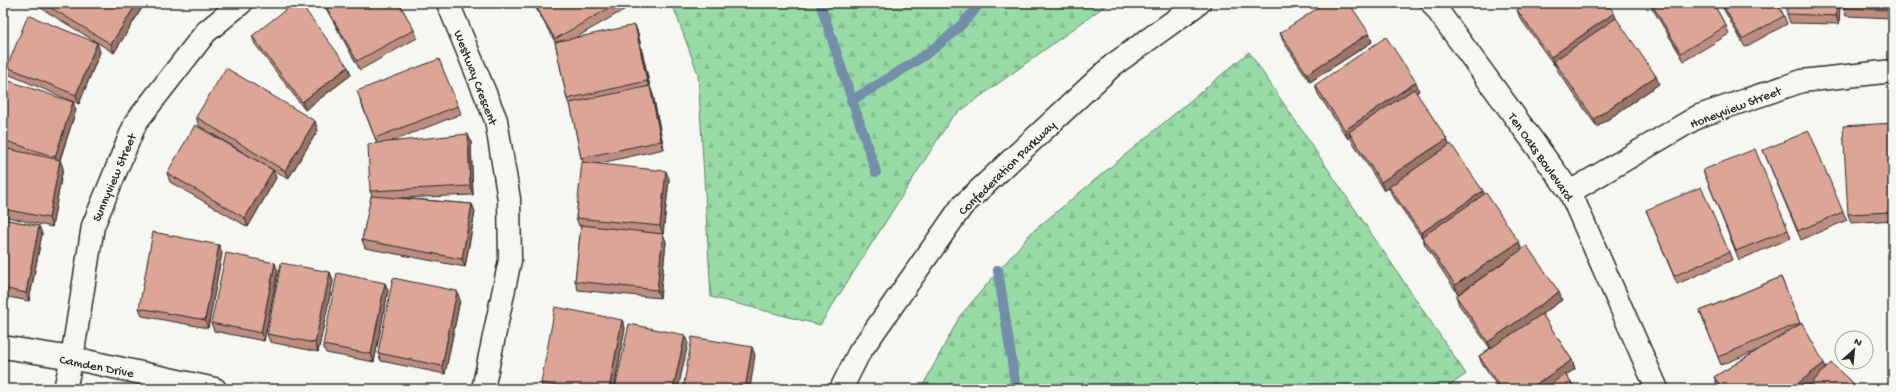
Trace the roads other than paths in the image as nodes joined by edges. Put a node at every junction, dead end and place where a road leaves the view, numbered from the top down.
1 (241, 3) edge
2 (448, 3) edge
3 (1199, 3) edge
4 (1432, 3) edge
5 (1893, 70) edge
6 (1570, 192) junction
7 (3, 347) edge
8 (72, 358) junction
9 (65, 389) edge
10 (215, 389) edge
11 (483, 389) edge
12 (842, 389) edge
13 (1657, 389) edge

1 - 8 street, Sunnyview Street
2 - 11 street, Westway Crescent
3 - 12 street, Confederation Parkway
4 - 6 street, Ten Oaks Boulevard
5 - 6 street, Honeyview Street
6 - 13 street, Ten Oaks Boulevard
7 - 8 street, Camden Drive
8 - 9 street, Sunnyview Street
8 - 10 street, Camden Drive

